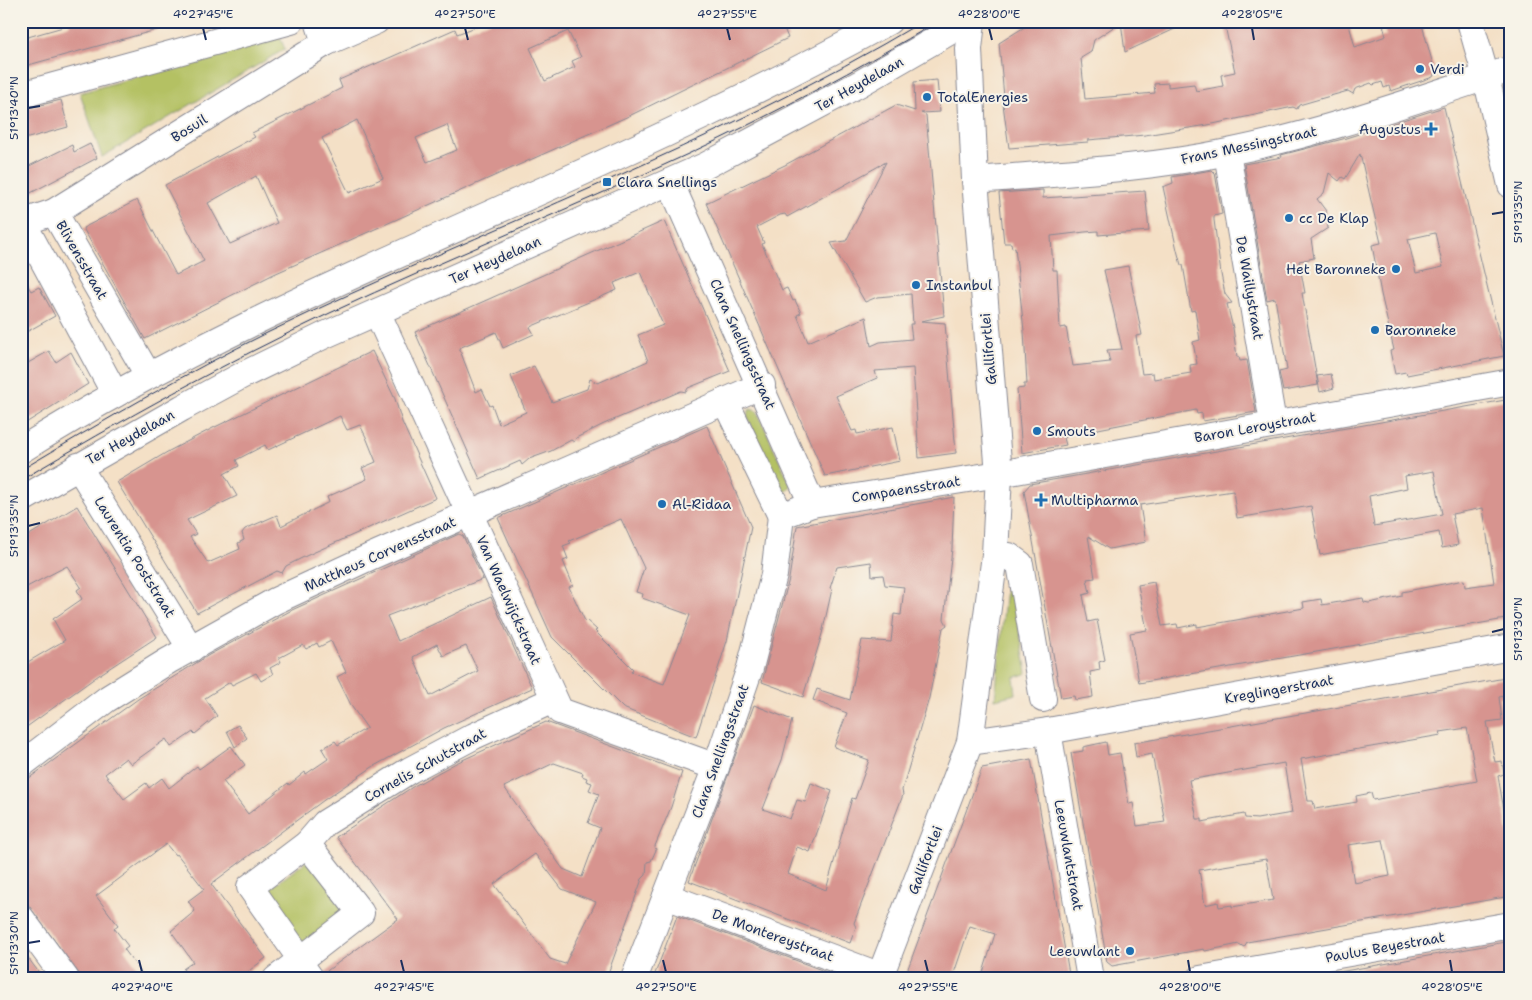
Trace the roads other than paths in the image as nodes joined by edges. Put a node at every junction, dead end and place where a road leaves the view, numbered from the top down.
1 (291, 21) edge
2 (376, 21) edge
3 (889, 21) edge
4 (1470, 21) edge
5 (961, 24) edge
6 (321, 32) edge
7 (1511, 69) edge
8 (1486, 77) junction
9 (21, 95) edge
10 (1227, 153) junction
11 (975, 180) junction
12 (670, 182) junction
13 (1511, 184) edge
14 (54, 212) junction
15 (22, 223) edge
16 (377, 312) junction
17 (148, 375) junction
18 (1511, 382) edge
19 (762, 385) junction
20 (115, 394) junction
21 (725, 401) junction
22 (1274, 424) junction
23 (21, 450) edge
24 (78, 466) junction
25 (999, 474) junction
26 (21, 500) edge
27 (812, 504) junction
28 (468, 516) junction
29 (781, 516) junction
30 (994, 555) junction
31 (1511, 647) edge
32 (191, 649) junction
33 (1043, 699) dead end
34 (553, 700) junction
35 (1048, 731) junction
36 (970, 742) junction
37 (21, 765) edge
38 (716, 767) junction
39 (308, 844) junction
40 (666, 896) junction
41 (21, 918) edge
42 (1511, 925) edge
43 (305, 970) edge
44 (880, 977) edge
45 (66, 979) edge
46 (276, 979) edge
47 (634, 979) edge
48 (1090, 979) edge
49 (1200, 979) edge

1 - 9 street
2 - 6 street, Bosuil
3 - 17 street
4 - 8 street
5 - 11 street, Gallifortlei
5 - 12 street, Ter Heydelaan
6 - 14 street, Bosuil
7 - 8 street, Frans Messingstraat
8 - 10 street, Frans Messingstraat
8 - 13 street
10 - 11 street, Frans Messingstraat
10 - 22 street, De Waillystraat
11 - 25 street, Gallifortlei
12 - 16 street, Ter Heydelaan
12 - 19 street, Clara Snellingsstraat
14 - 15 street, Blivensstraat
14 - 17 street, Blivensstraat
15 - 20 street, Blivensstraat
16 - 24 street, Ter Heydelaan
16 - 28 street, Van Waelwijckstraat
17 - 20 street
18 - 22 street, Baron Leroystraat
19 - 21 street, Mattheus Corvensstraat
19 - 27 street, Clara Snellingsstraat
20 - 23 street
21 - 28 street, Mattheus Corvensstraat
21 - 29 street
22 - 25 street, Baron Leroystraat
24 - 26 street, Ter Heydelaan
24 - 32 street, Laurentia Poststraat
25 - 27 street, Compaensstraat
25 - 30 street, Gallifortlei
27 - 29 street
28 - 32 street, Mattheus Corvensstraat
28 - 34 street, Van Waelwijckstraat
29 - 38 street, Clara Snellingsstraat
30 - 33 street
30 - 36 street, Gallifortlei
31 - 35 street, Kreglingerstraat
32 - 37 street, Mattheus Corvensstraat
34 - 38 street, Van Waelwijckstraat
34 - 39 street, Cornelis Schutstraat
35 - 36 street
35 - 48 street, Leeuwlantstraat
36 - 44 street, Gallifortlei
38 - 40 street, Clara Snellingsstraat
39 - 43 street
39 - 43 street, Cornelis Schutstraat
40 - 44 street, De Montereystraat
40 - 47 street, Clara Snellingsstraat
41 - 45 street
42 - 49 street, Paulus Beyestraat
43 - 46 street

